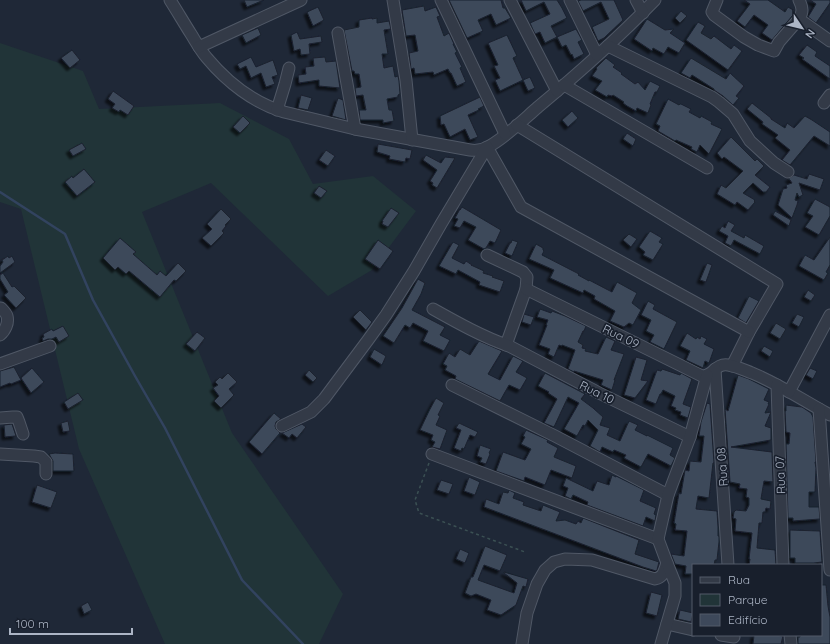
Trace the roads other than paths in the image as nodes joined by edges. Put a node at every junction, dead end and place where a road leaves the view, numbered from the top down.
1 (170, 0) edge
2 (301, 0) edge
3 (393, 0) edge
4 (441, 0) edge
5 (510, 0) edge
6 (570, 0) edge
7 (636, 0) edge
8 (655, 0) edge
9 (717, 0) edge
10 (799, 0) edge
11 (642, 13) junction
12 (800, 19) junction
13 (338, 33) dead end
14 (830, 41) edge
15 (608, 46) junction
16 (199, 47) junction
17 (597, 55) junction
18 (289, 68) dead end
19 (561, 88) junction
20 (277, 110) junction
21 (516, 125) junction
22 (355, 129) junction
23 (505, 134) junction
24 (412, 140) junction
25 (487, 147) junction
26 (707, 168) dead end
27 (788, 172) dead end
28 (487, 255) dead end
29 (526, 289) junction
30 (1, 308) edge
31 (433, 309) dead end
32 (830, 314) edge
33 (749, 332) junction
34 (0, 335) edge
35 (506, 345) junction
36 (50, 346) dead end
37 (0, 364) edge
38 (732, 366) junction
39 (711, 372) junction
40 (452, 385) dead end
41 (777, 385) junction
42 (790, 392) junction
43 (819, 409) junction
44 (830, 416) edge
45 (0, 418) edge
46 (282, 426) dead end
47 (23, 434) dead end
48 (690, 437) junction
49 (0, 454) edge
50 (432, 454) road end
51 (46, 474) dead end
52 (668, 495) junction
53 (658, 539) junction
54 (667, 563) junction
55 (728, 564) edge
56 (783, 564) edge
57 (830, 568) edge
58 (667, 624) junction
59 (692, 630) edge
60 (724, 636) edge
61 (734, 639) edge
62 (522, 644) edge
63 (661, 644) edge

1 - 16 street
2 - 16 street
3 - 24 street
4 - 23 street
5 - 19 street
6 - 17 street
7 - 11 street
8 - 11 street
9 - 12 street
10 - 12 street
11 - 15 street
12 - 14 street
13 - 22 street
15 - 17 street
15 - 27 street
16 - 20 street
17 - 19 street
18 - 20 street
19 - 21 street
19 - 26 street
20 - 22 street
21 - 23 street
21 - 33 street
22 - 24 street
23 - 25 street
24 - 25 street
25 - 33 street
25 - 46 street
28 - 29 street
29 - 35 street
29 - 39 street, Rua 09
30 - 34 street
31 - 35 street, Rua 10
32 - 42 street
33 - 38 street
35 - 48 street, Rua 10
36 - 37 street
38 - 39 street
38 - 41 street
39 - 48 street
39 - 55 street, Rua 08
40 - 52 street
41 - 42 street
41 - 56 street, Rua 07
42 - 43 street
43 - 44 street
43 - 57 street
45 - 47 street
48 - 52 street
49 - 51 street
50 - 53 street
52 - 53 street
53 - 54 street
54 - 58 street
54 - 62 street
58 - 59 street
58 - 63 street
60 - 61 street

